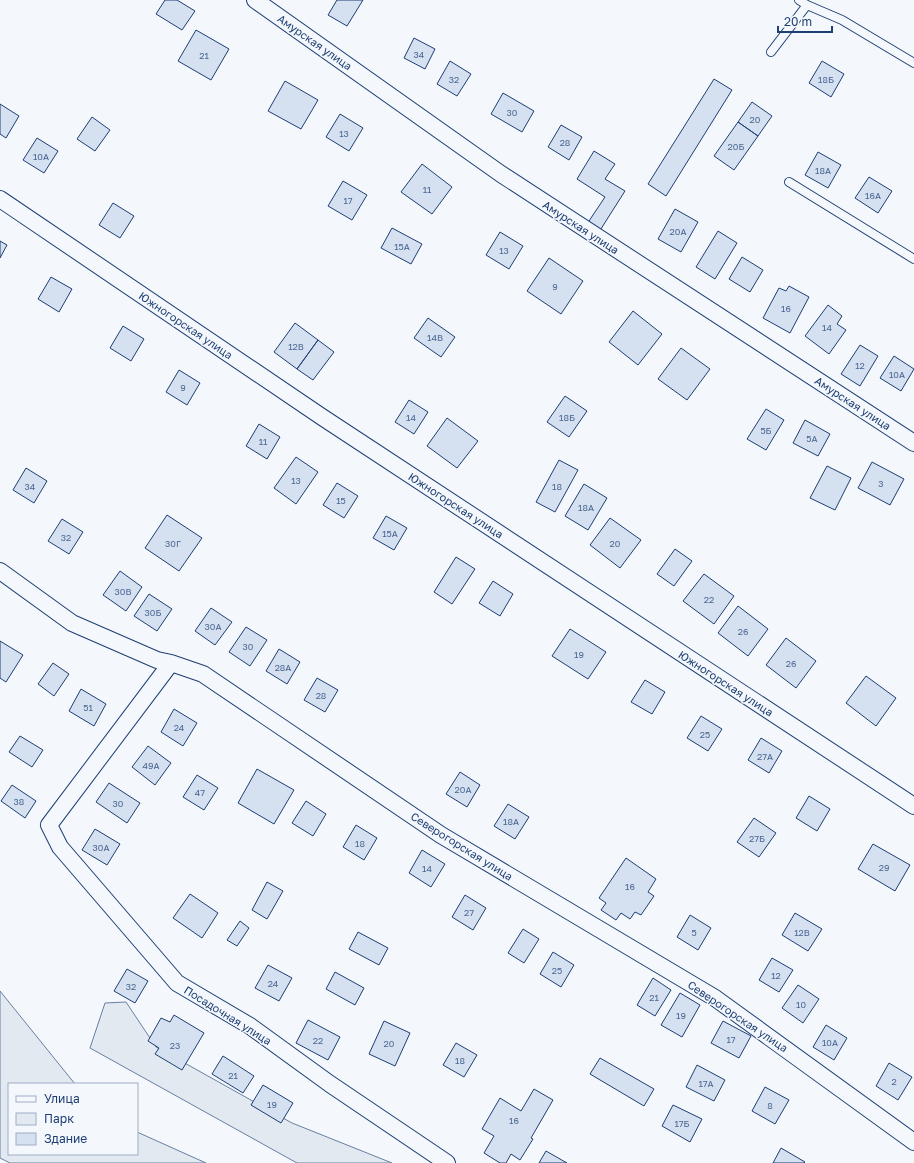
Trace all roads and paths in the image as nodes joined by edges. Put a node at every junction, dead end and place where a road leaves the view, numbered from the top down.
1 (255, 0) edge
2 (799, 0) edge
3 (807, 5) junction
4 (771, 52) dead end
5 (914, 63) edge
6 (789, 182) dead end
7 (0, 199) edge
8 (914, 259) edge
9 (914, 443) edge
10 (0, 571) edge
11 (171, 663) junction
12 (914, 806) edge
13 (914, 1142) edge
14 (447, 1163) edge

1 - 9 street, Амурская улица
2 - 3 lane
3 - 4 lane
3 - 5 lane
6 - 8 lane
7 - 12 street, Южногорская улица
10 - 11 street, Северогорская улица
11 - 13 street, Северогорская улица
11 - 14 street, Посадочная улица

